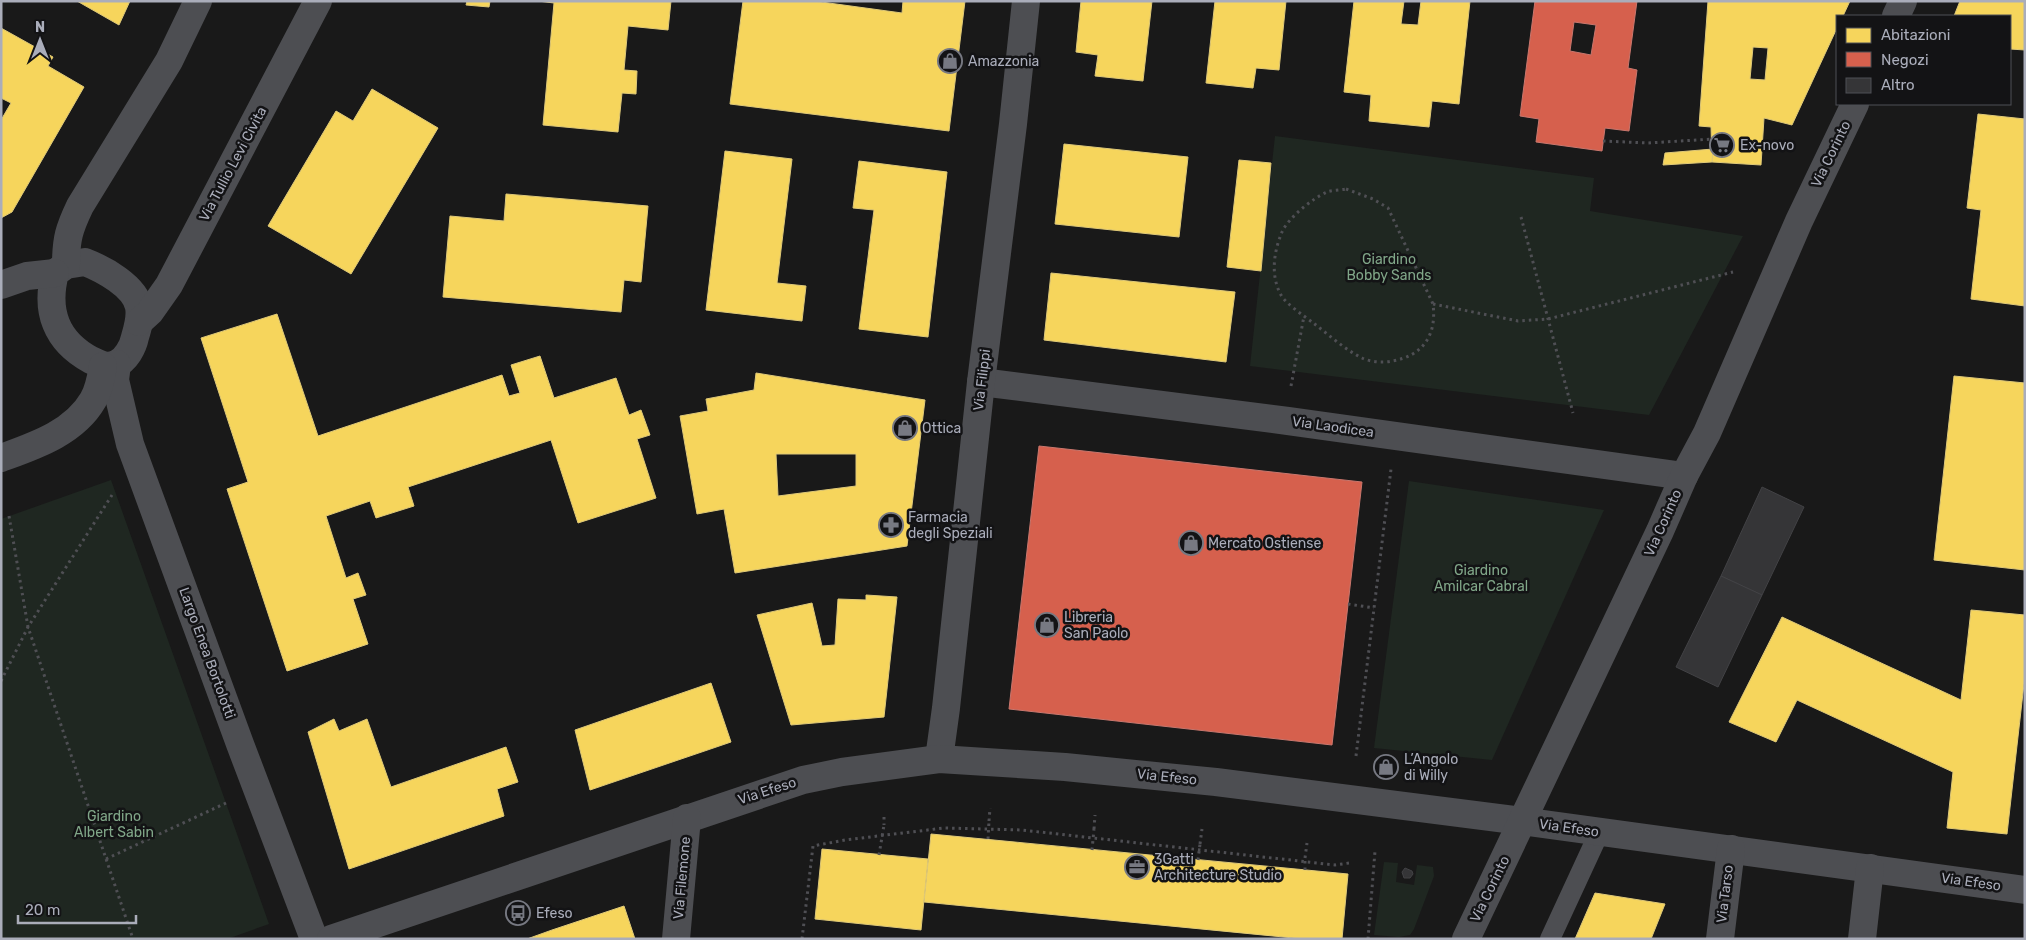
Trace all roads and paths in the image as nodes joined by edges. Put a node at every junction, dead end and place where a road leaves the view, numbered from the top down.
1 (198, 1) edge
2 (318, 1) edge
3 (1026, 1) edge
4 (1903, 1) edge
5 (1896, 15) edge
6 (1854, 105) edge
7 (1712, 139) dead end
8 (1603, 141) dead end
9 (1522, 217) dead end
10 (60, 269) junction
11 (1733, 272) dead end
12 (1, 285) edge
13 (1433, 304) junction
14 (1304, 316) junction
15 (1548, 319) junction
16 (139, 322) junction
17 (110, 365) junction
18 (981, 382) junction
19 (1573, 413) dead end
20 (1288, 421) junction
21 (1, 458) edge
22 (1392, 466) dead end
23 (1684, 476) junction
24 (115, 490) dead end
25 (9, 516) dead end
26 (1348, 604) dead end
27 (1374, 608) junction
28 (28, 627) junction
29 (1, 681) edge
30 (1356, 756) dead end
31 (939, 759) junction
32 (226, 803) dead end
33 (990, 808) dead end
34 (1095, 815) dead end
35 (884, 817) dead end
36 (687, 818) junction
37 (1522, 821) junction
38 (1202, 829) dead end
39 (1599, 832) junction
40 (988, 839) dead end
41 (1307, 843) dead end
42 (1731, 849) junction
43 (1092, 850) dead end
44 (1375, 852) dead end
45 (879, 855) dead end
46 (106, 859) junction
47 (1198, 860) dead end
48 (1349, 863) dead end
49 (1870, 868) junction
50 (1304, 870) dead end
51 (2025, 890) edge
52 (133, 939) edge
53 (314, 939) edge
54 (332, 939) edge
55 (676, 939) edge
56 (802, 939) edge
57 (1368, 939) edge
58 (1466, 939) edge
59 (1550, 939) edge
60 (1720, 939) edge
61 (1862, 939) edge

1 - 10 street
2 - 16 street, Via Tullio Levi Civita
3 - 18 street, Via Filippi
4 - 5 street
6 - 23 street, Via Corinto
7 - 8 path
9 - 15 path
10 - 12 street
10 - 16 street
10 - 17 street
11 - 15 path
13 - 14 path
13 - 14 path
13 - 15 path
14 - 20 path
15 - 19 path
16 - 17 street
17 - 21 street
17 - 53 street, Largo Enea Bortolotti
18 - 20 street, Via Laodicea
18 - 31 street, Via Filippi
20 - 23 street, Via Laodicea
22 - 27 path
23 - 37 street, Via Corinto
24 - 28 path
25 - 28 path
26 - 27 path
27 - 30 path
28 - 29 path
28 - 46 path
31 - 36 street, Via Efeso
31 - 37 street, Via Efeso
32 - 46 path
33 - 40 path, bridge
34 - 43 path, bridge
35 - 45 path, bridge
36 - 54 street, Via Efeso
36 - 55 street, Via Filemone
37 - 39 street, Via Efeso
37 - 58 street, Via Corinto
38 - 47 path, bridge
39 - 42 street, Via Efeso
39 - 59 lane
41 - 50 path, bridge
42 - 49 street, Via Efeso
42 - 60 street, Via Tarso
44 - 57 path
46 - 52 path
48 - 56 path
49 - 51 street, Via Efeso
49 - 61 street

